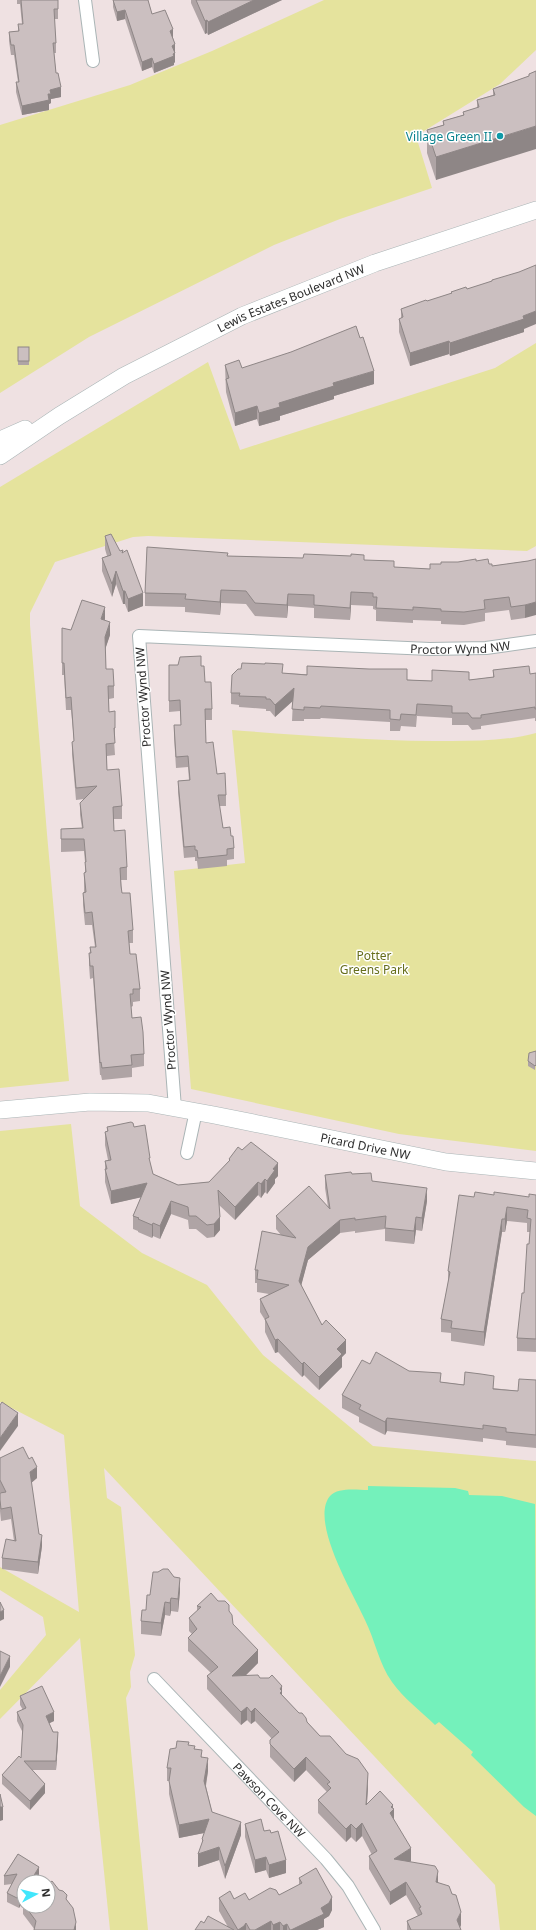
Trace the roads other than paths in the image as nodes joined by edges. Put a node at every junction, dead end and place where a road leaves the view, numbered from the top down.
1 (85, 0) edge
2 (93, 61) dead end
3 (536, 210) edge
4 (59, 416) junction
5 (0, 440) edge
6 (0, 456) edge
7 (536, 641) edge
8 (175, 1108) junction
9 (0, 1110) edge
10 (196, 1111) junction
11 (187, 1153) dead end
12 (536, 1171) edge
13 (154, 1679) dead end
14 (374, 1930) edge

1 - 2 street
3 - 4 main road, Lewis Estates Boulevard NW
4 - 5 main road, Lewis Estates Boulevard NW
4 - 6 main road, Lewis Estates Boulevard NW
7 - 8 street, Proctor Wynd NW
8 - 9 main road, Picard Drive NW
8 - 10 main road, Picard Drive NW
10 - 11 street
10 - 12 main road, Picard Drive NW
13 - 14 street, Pawson Cove NW

